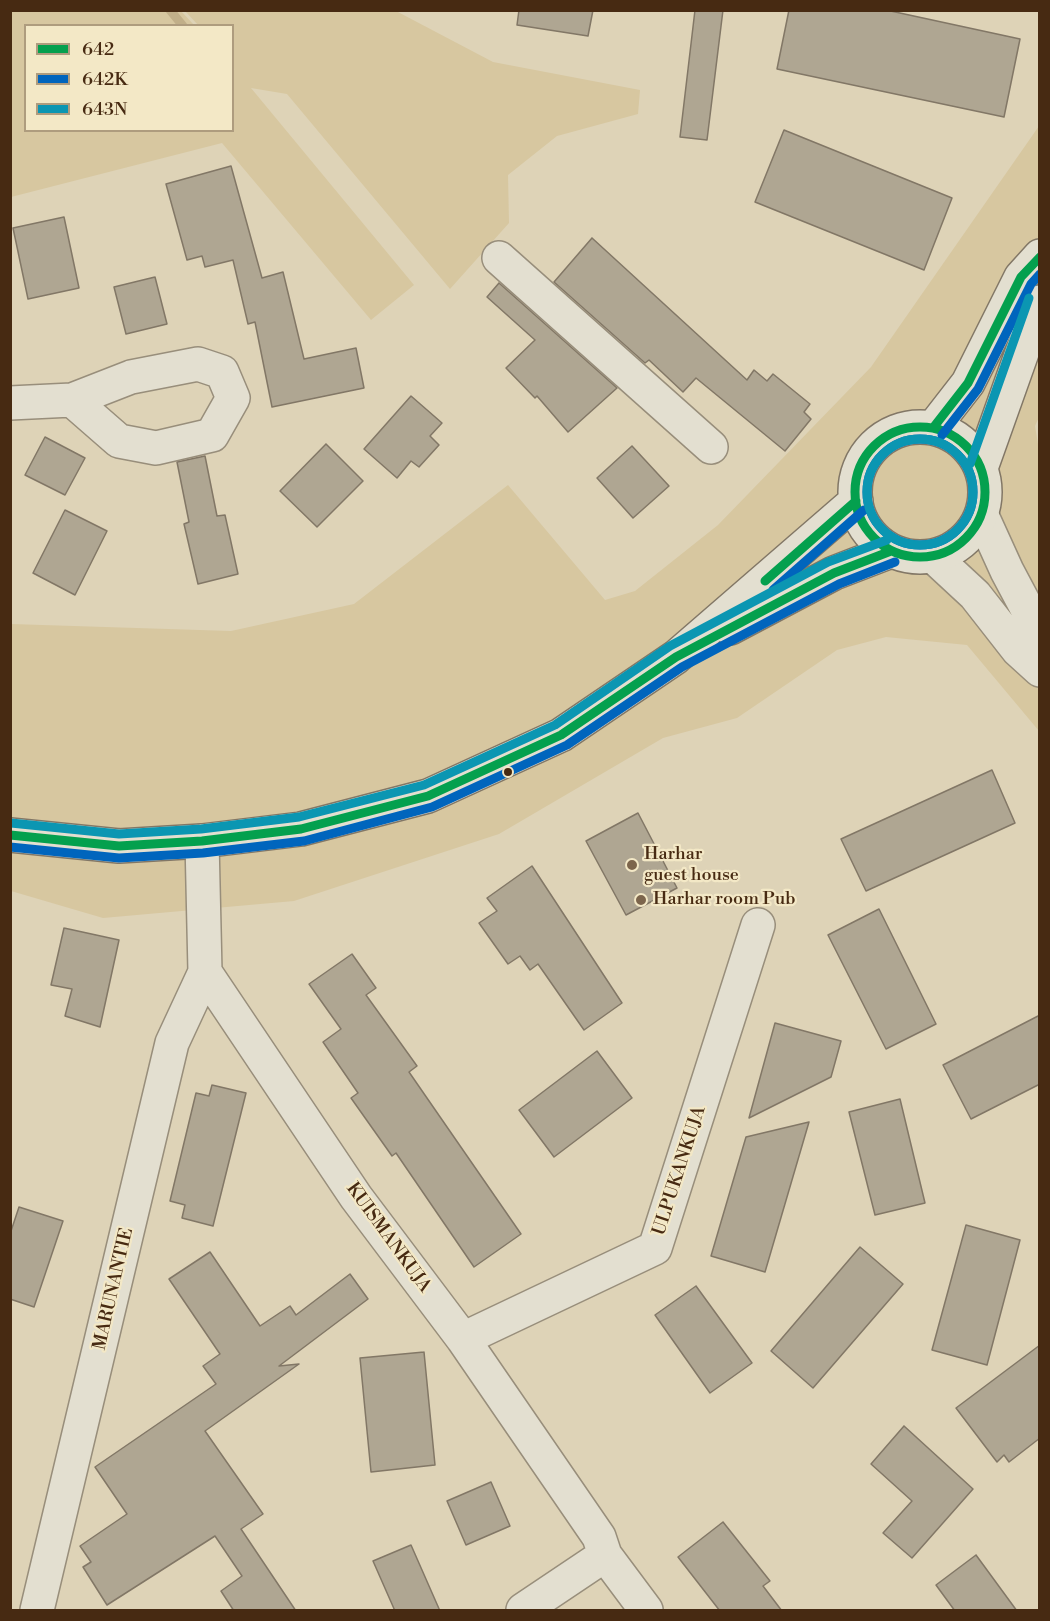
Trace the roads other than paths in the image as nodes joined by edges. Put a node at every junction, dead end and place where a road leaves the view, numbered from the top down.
1 (1040, 256) edge
2 (499, 258) dead end
3 (1040, 302) edge
4 (72, 400) dead end
5 (10, 403) edge
6 (933, 428) junction
7 (711, 447) dead end
8 (981, 468) junction
9 (856, 501) junction
10 (982, 516) junction
11 (891, 551) junction
12 (934, 557) junction
13 (1040, 633) edge
14 (676, 657) junction
15 (1040, 669) edge
16 (10, 835) edge
17 (202, 841) junction
18 (758, 925) dead end
19 (205, 972) junction
20 (463, 1339) junction
21 (605, 1555) junction
22 (37, 1611) edge
23 (523, 1611) edge
24 (646, 1611) edge

1 - 6 street
2 - 7 street
3 - 8 street
4 - 5 street
6 - 8 street
6 - 9 street
8 - 10 street
9 - 11 street
9 - 14 street
10 - 12 street
10 - 13 street
11 - 12 street
11 - 14 street
12 - 15 street
14 - 17 street
16 - 17 street
17 - 19 street
18 - 20 street, ULPUKANKUJA
19 - 20 street, KUISMANKUJA
19 - 22 street, MARUNANTIE
20 - 21 street, KUISMANKUJA
21 - 23 street
21 - 24 street, KUISMANKUJA

